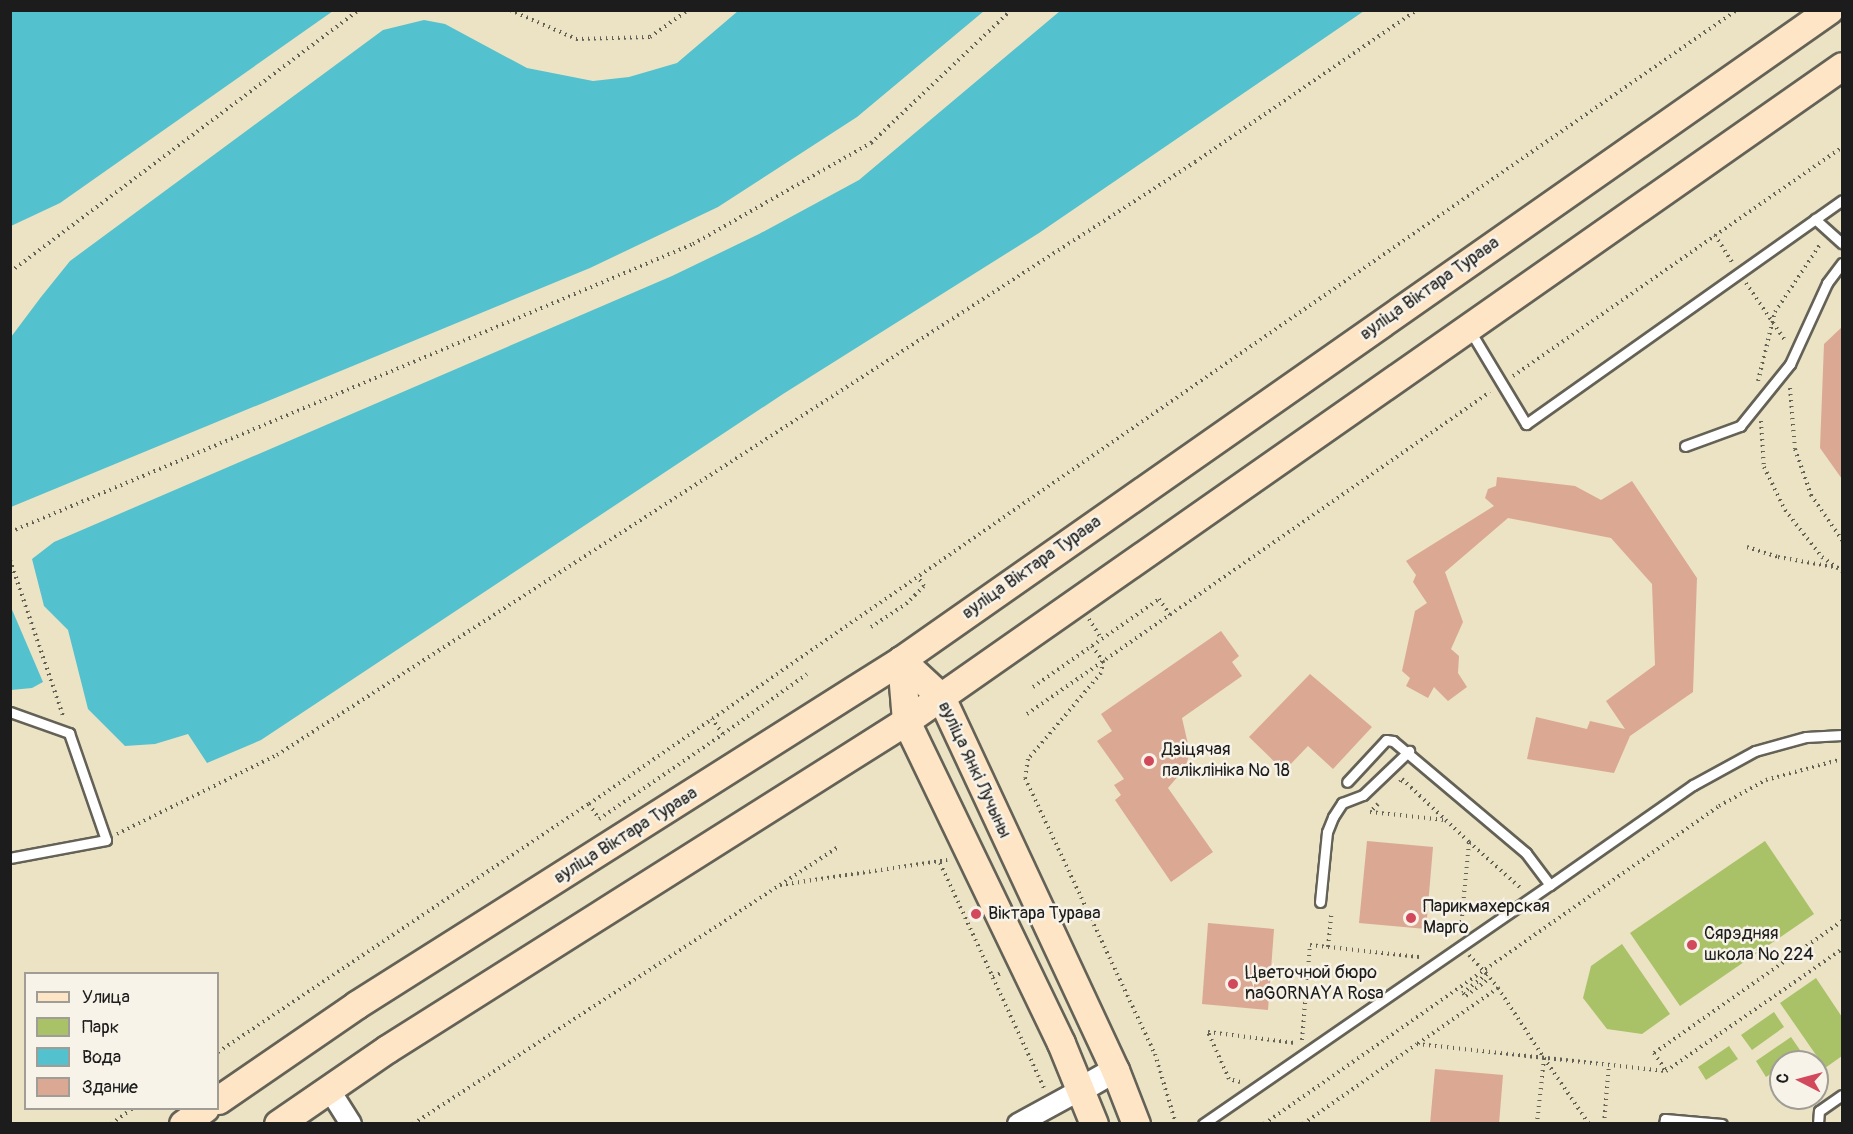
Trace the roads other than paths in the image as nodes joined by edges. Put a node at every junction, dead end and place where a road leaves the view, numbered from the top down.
1 (1829, 10) edge
2 (1842, 66) edge
3 (1842, 200) edge
4 (1815, 219) junction
5 (1842, 243) edge
6 (1842, 262) edge
7 (1468, 327) junction
8 (1685, 446) dead end
9 (901, 660) junction
10 (941, 697) junction
11 (10, 712) edge
12 (906, 721) junction
13 (1842, 735) edge
14 (1409, 751) junction
15 (1347, 782) dead end
16 (10, 858) edge
17 (1550, 885) junction
18 (1320, 902) dead end
19 (1115, 1070) junction
20 (329, 1089) junction
21 (1080, 1090) junction
22 (1842, 1095) edge
23 (219, 1099) edge
24 (202, 1110) edge
25 (183, 1124) edge
26 (278, 1124) edge
27 (351, 1124) edge
28 (1018, 1124) edge
29 (1094, 1124) edge
30 (1136, 1124) edge
31 (1203, 1124) edge
32 (1664, 1124) edge
33 (1722, 1124) edge
34 (1818, 1124) edge

1 - 9 main road, вуліца Віктара Турава
2 - 7 main road
3 - 4 lane
4 - 5 lane
4 - 7 lane
6 - 8 lane
7 - 10 main road
9 - 10 main road, вуліца Янкі Лучыны
9 - 12 main road
9 - 23 main road, вуліца Віктара Турава
10 - 12 main road
10 - 19 main road, вуліца Янкі Лучыны
11 - 16 lane
12 - 20 main road
12 - 21 main road
13 - 17 lane
14 - 15 lane
14 - 17 lane
14 - 18 lane
17 - 31 lane
19 - 21 street
19 - 30 main road, вуліца Янкі Лучыны
20 - 26 main road
20 - 27 street
21 - 28 street
21 - 29 main road
22 - 34 lane
24 - 25 main road
32 - 33 lane

